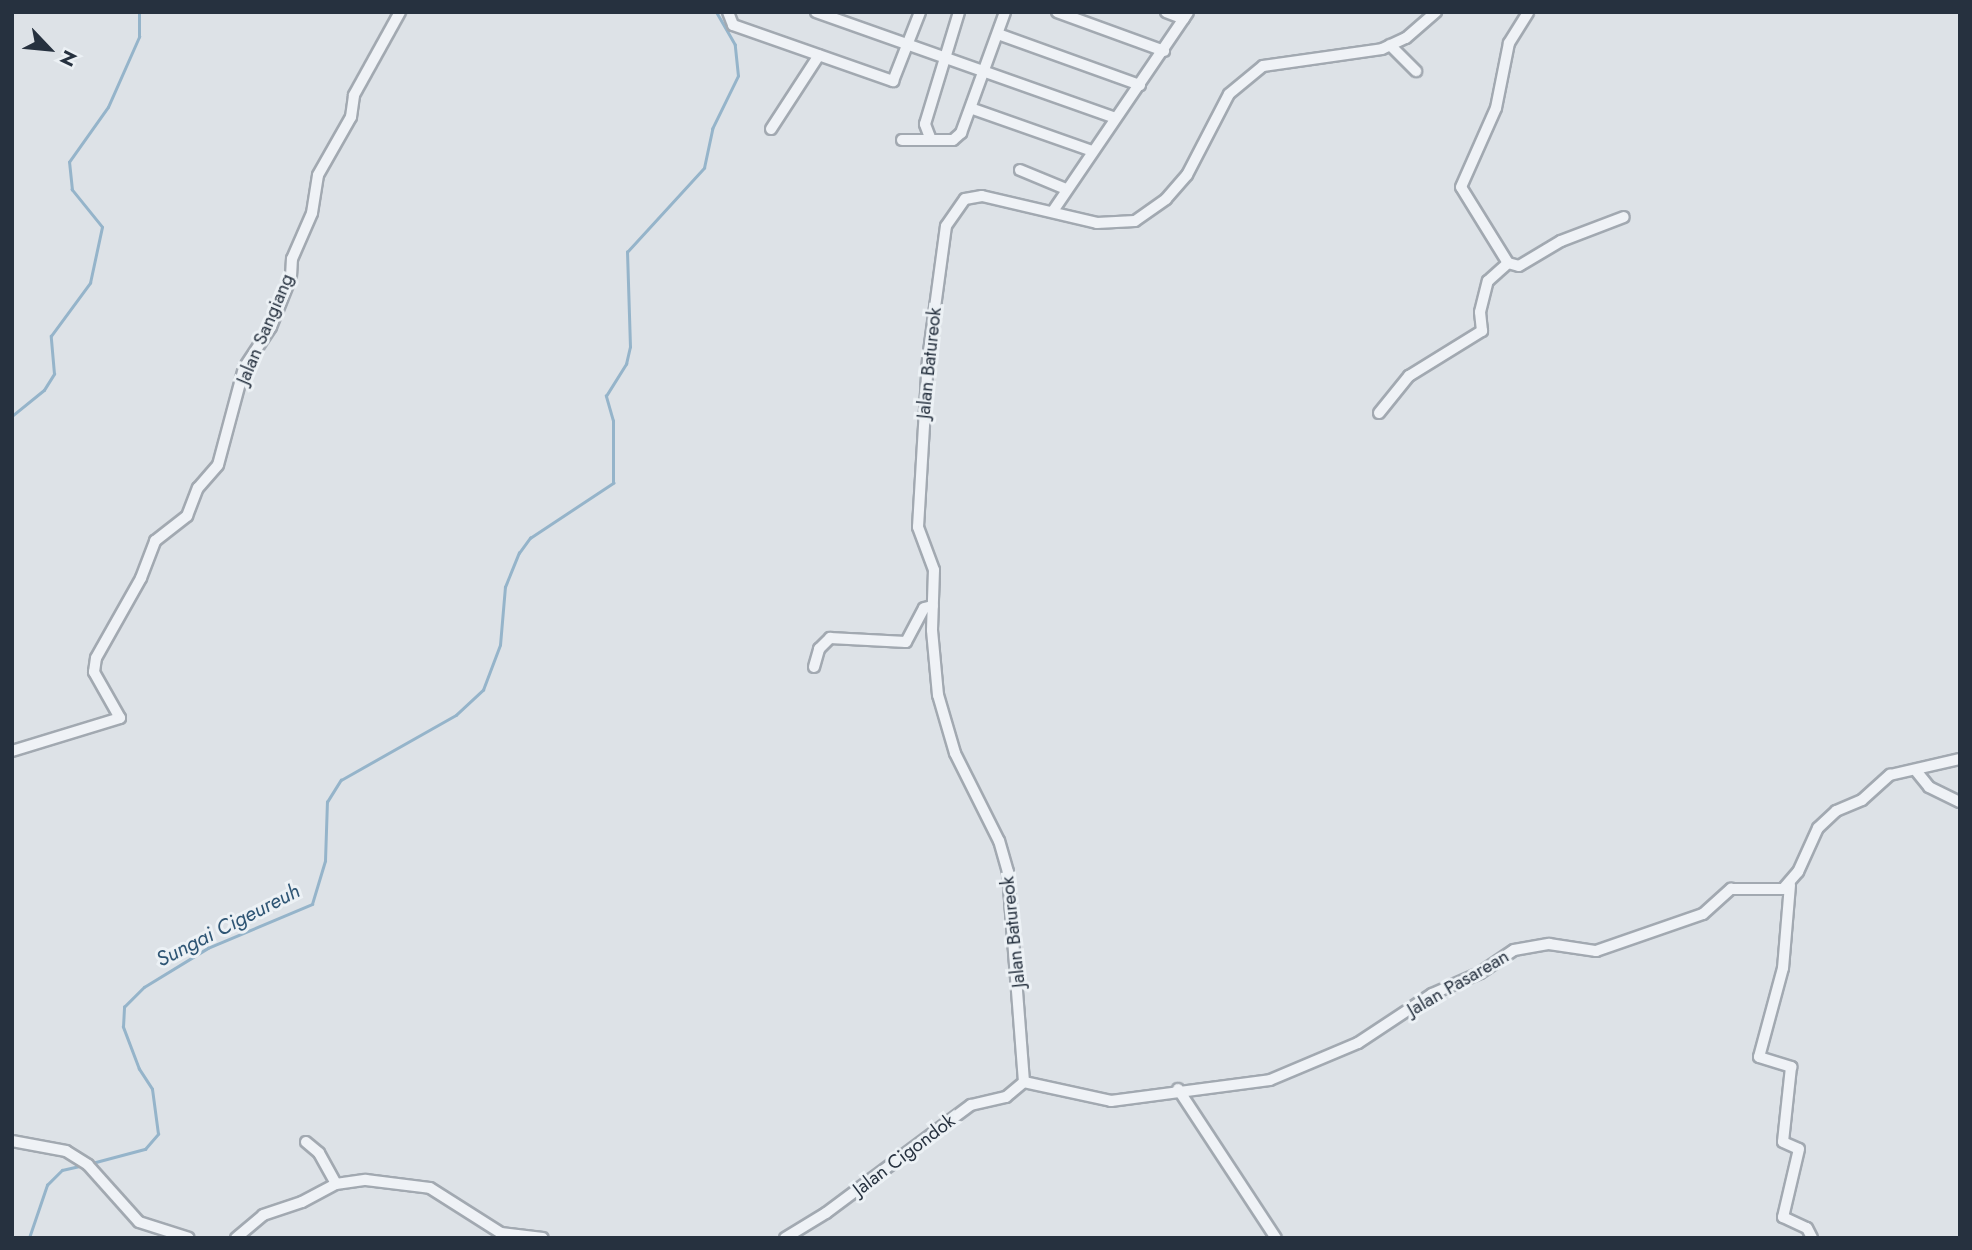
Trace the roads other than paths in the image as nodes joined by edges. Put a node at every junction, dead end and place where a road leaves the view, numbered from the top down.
1 (400, 12) edge
2 (728, 12) edge
3 (816, 12) edge
4 (920, 12) edge
5 (959, 12) edge
6 (1005, 12) edge
7 (1057, 12) edge
8 (1166, 12) edge
9 (1436, 12) edge
10 (1528, 12) edge
11 (1186, 16) edge
12 (998, 34) junction
13 (1390, 45) junction
14 (908, 46) junction
15 (1164, 51) junction
16 (819, 55) junction
17 (944, 60) junction
18 (1416, 71) dead end
19 (985, 72) junction
20 (1140, 85) junction
21 (973, 109) junction
22 (1115, 118) junction
23 (771, 129) dead end
24 (902, 140) dead end
25 (931, 140) junction
26 (1092, 151) junction
27 (1020, 170) dead end
28 (1066, 189) junction
29 (1053, 211) junction
30 (1623, 217) dead end
31 (1508, 263) junction
32 (1380, 413) dead end
33 (933, 606) junction
34 (814, 667) dead end
35 (12, 751) edge
36 (1960, 759) edge
37 (1917, 772) junction
38 (1960, 802) edge
39 (1790, 886) junction
40 (1024, 1082) junction
41 (1178, 1089) junction
42 (12, 1141) edge
43 (306, 1142) dead end
44 (335, 1184) junction
45 (189, 1238) edge
46 (236, 1238) edge
47 (543, 1238) edge
48 (785, 1238) edge
49 (1276, 1238) edge
50 (1812, 1238) edge

1 - 35 street, Jalan Sangiang
2 - 16 street
3 - 14 street
4 - 14 street
5 - 17 street
6 - 12 street
7 - 15 street
8 - 11 street
9 - 13 street, Jalan Batureok
10 - 31 street
11 - 15 street
12 - 19 street
12 - 20 street
13 - 18 street
13 - 29 street, Jalan Batureok
14 - 16 street
14 - 17 street
15 - 20 street
16 - 23 street
17 - 19 street
17 - 25 street
19 - 21 street
19 - 22 street
20 - 22 street
21 - 25 street
21 - 26 street
22 - 26 street
24 - 25 street
26 - 28 street
27 - 28 street
28 - 29 street
29 - 33 street, Jalan Batureok
30 - 31 street
31 - 32 street
33 - 34 street
33 - 40 street, Jalan Batureok
36 - 37 street
37 - 38 street
37 - 39 street
39 - 41 street, Jalan Pasarean
39 - 50 street
40 - 41 street, Jalan Pasarean
40 - 48 street, Jalan Cigondok
41 - 49 street
42 - 45 street
43 - 44 street
44 - 46 street
44 - 47 street

